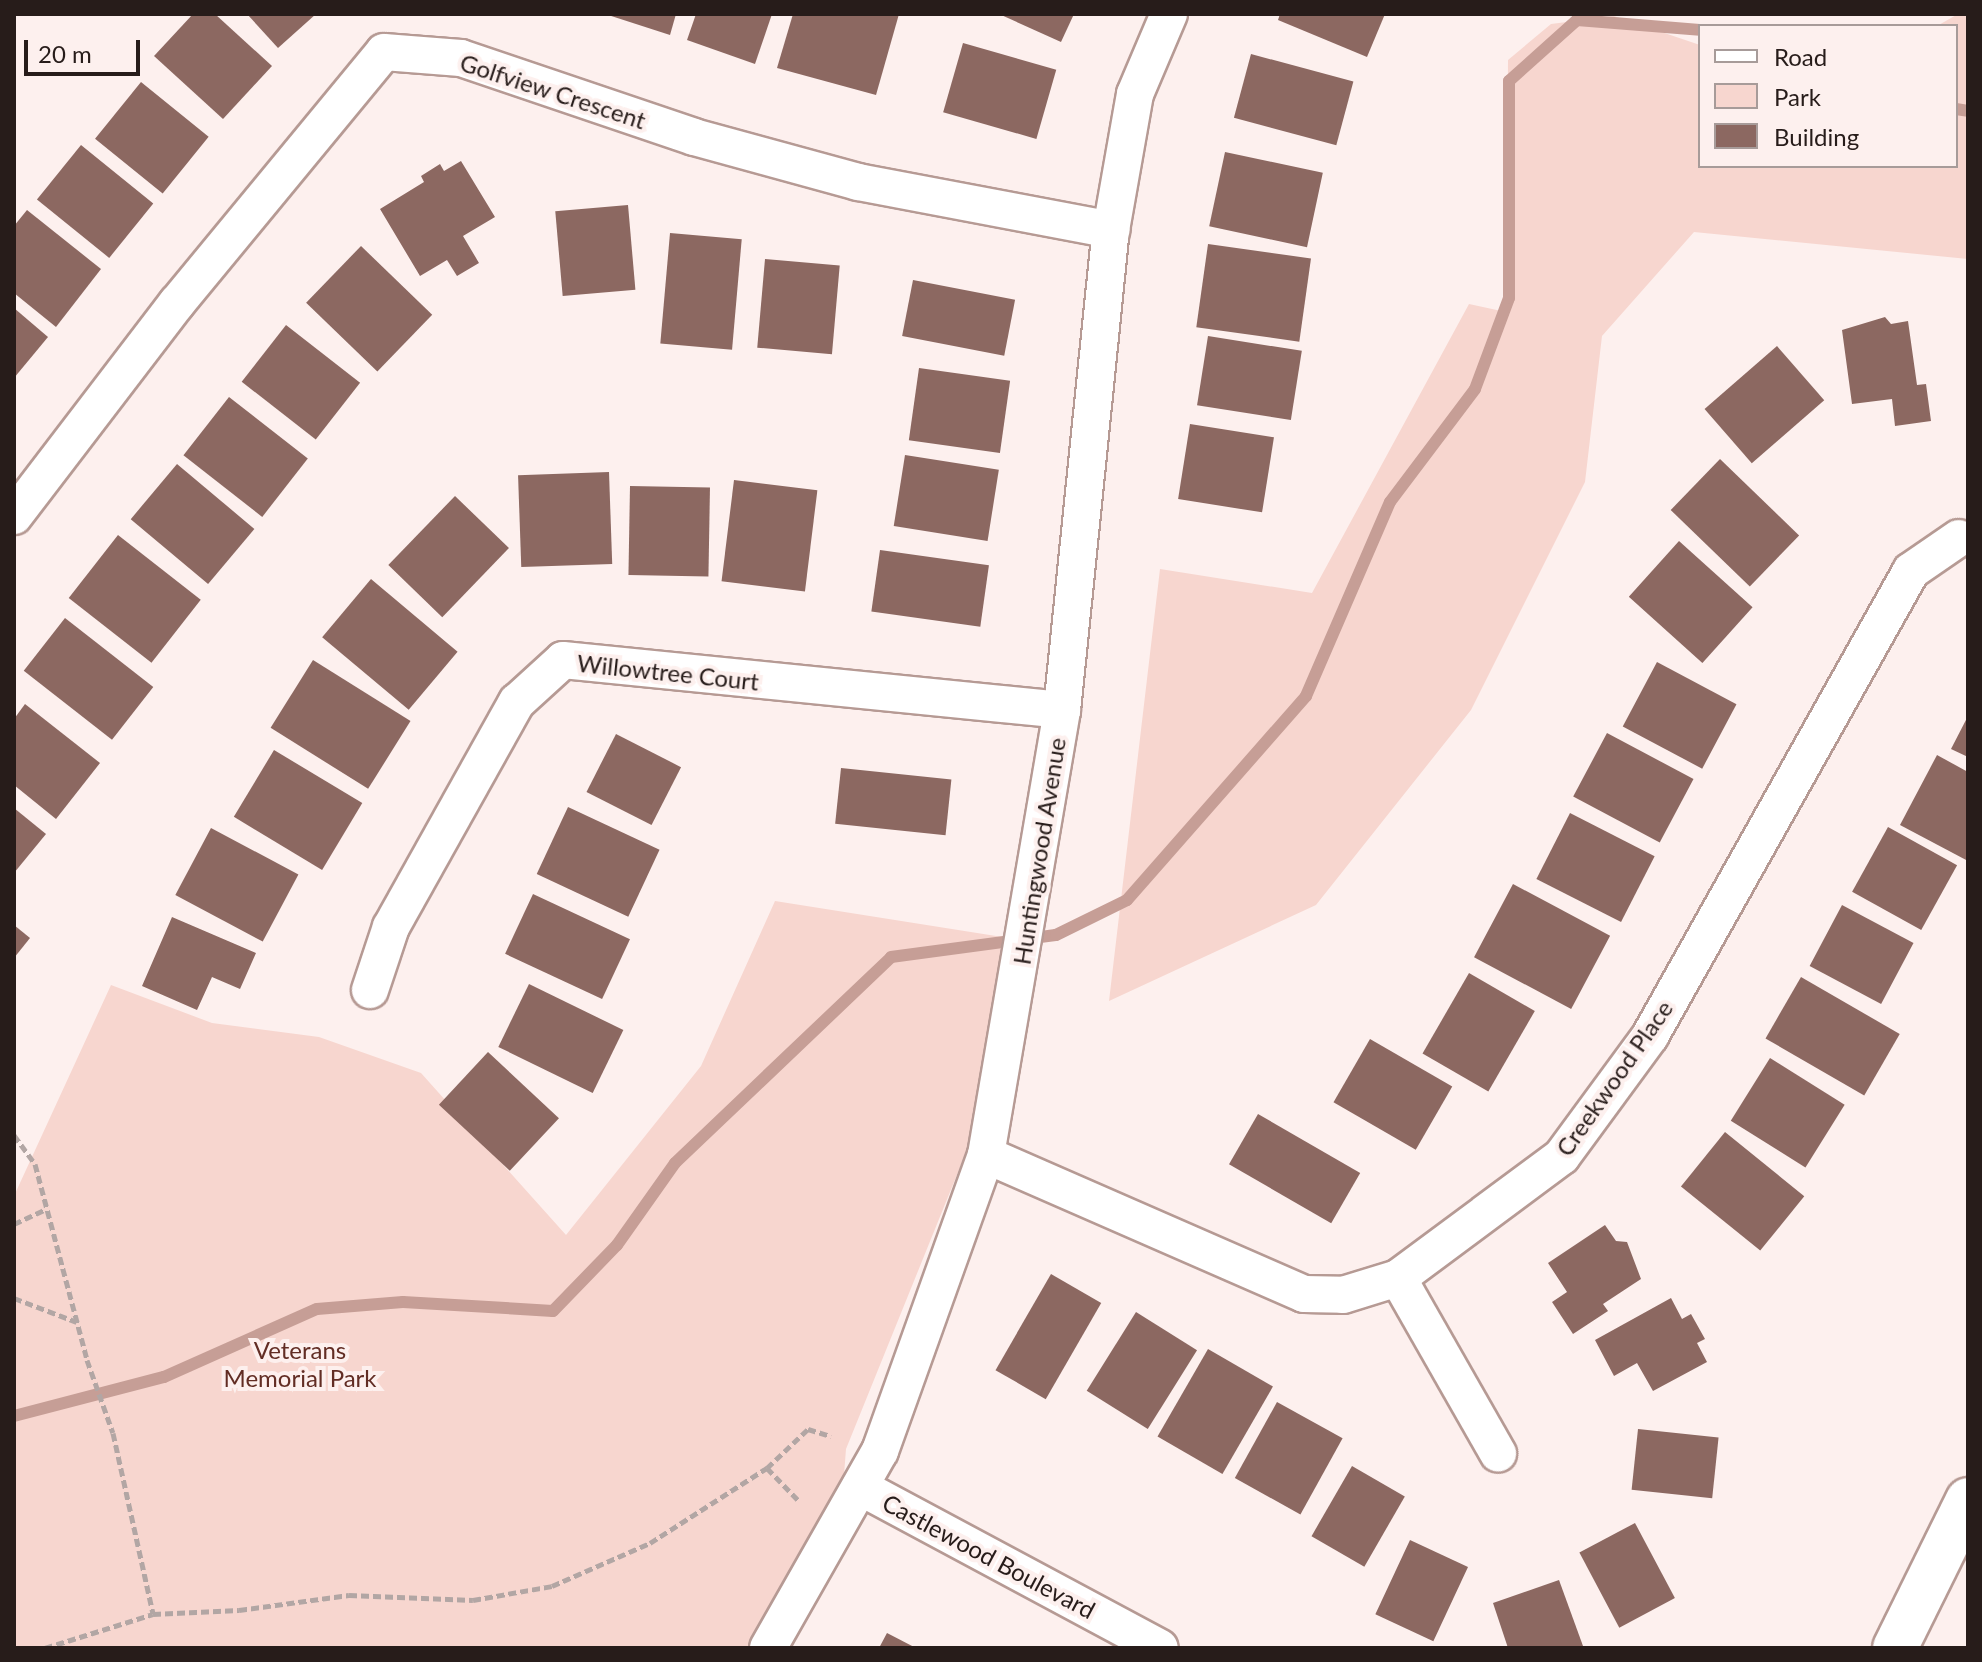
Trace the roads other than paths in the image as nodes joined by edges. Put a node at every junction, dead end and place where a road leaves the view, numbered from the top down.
1 (1169, 14) edge
2 (1111, 230) junction
3 (14, 516) edge
4 (1959, 538) dead end
5 (1062, 710) junction
6 (370, 990) dead end
7 (986, 1155) junction
8 (1398, 1278) junction
9 (1498, 1453) dead end
10 (860, 1487) junction
11 (1968, 1500) edge
12 (768, 1648) edge
13 (1160, 1648) edge
14 (1895, 1648) edge

1 - 2 street, Huntingwood Avenue
2 - 3 street, Golfview Crescent
2 - 5 street, Huntingwood Avenue
4 - 8 street, Creekwood Place
5 - 6 street, Willowtree Court
5 - 7 street, Huntingwood Avenue
7 - 8 street, Creekwood Place
7 - 10 street, Huntingwood Avenue
8 - 9 street
10 - 12 street, Huntingwood Avenue
10 - 13 street, Castlewood Boulevard
11 - 14 main road

